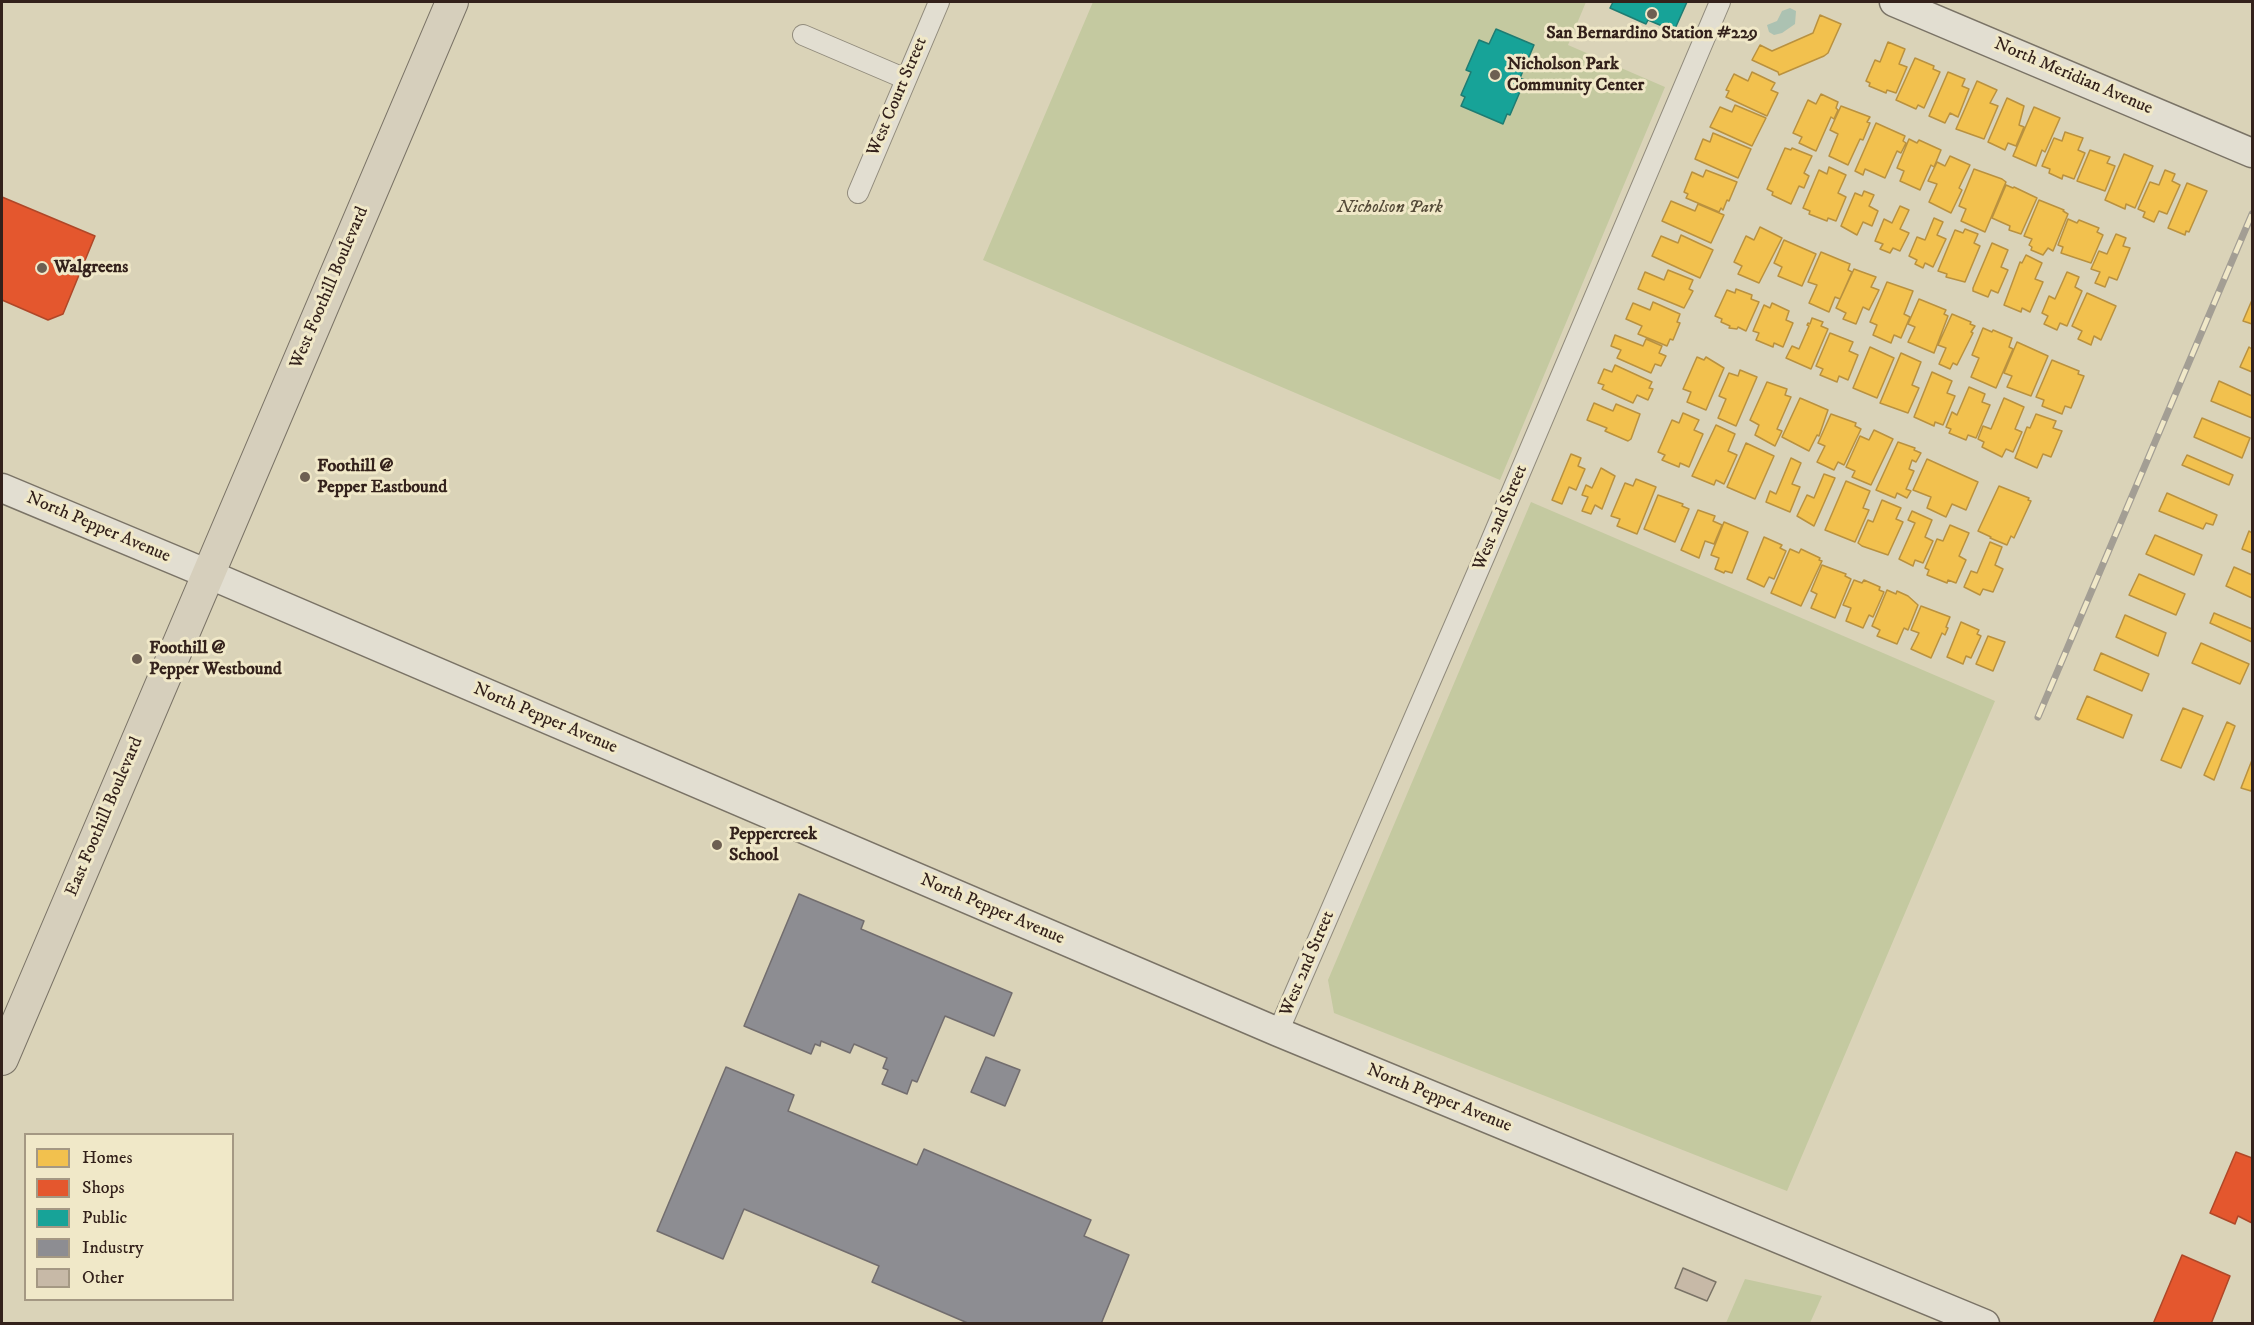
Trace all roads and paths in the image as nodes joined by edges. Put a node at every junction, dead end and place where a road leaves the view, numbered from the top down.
1 (452, 2) edge
2 (939, 2) edge
3 (1720, 2) edge
4 (1894, 2) edge
5 (803, 35) dead end
6 (906, 79) junction
7 (2253, 153) edge
8 (858, 193) dead end
9 (2, 488) edge
10 (208, 574) junction
11 (1278, 1032) junction
12 (2, 1059) edge
13 (1985, 1323) edge

1 - 10 main road, West Foothill Boulevard
2 - 6 street, West Court Street
3 - 11 street, West 2nd Street
4 - 7 main road, North Meridian Avenue
5 - 6 street
6 - 8 street, West Court Street
9 - 10 main road, North Pepper Avenue
10 - 11 main road, North Pepper Avenue
10 - 12 main road, East Foothill Boulevard
11 - 13 main road, North Pepper Avenue

